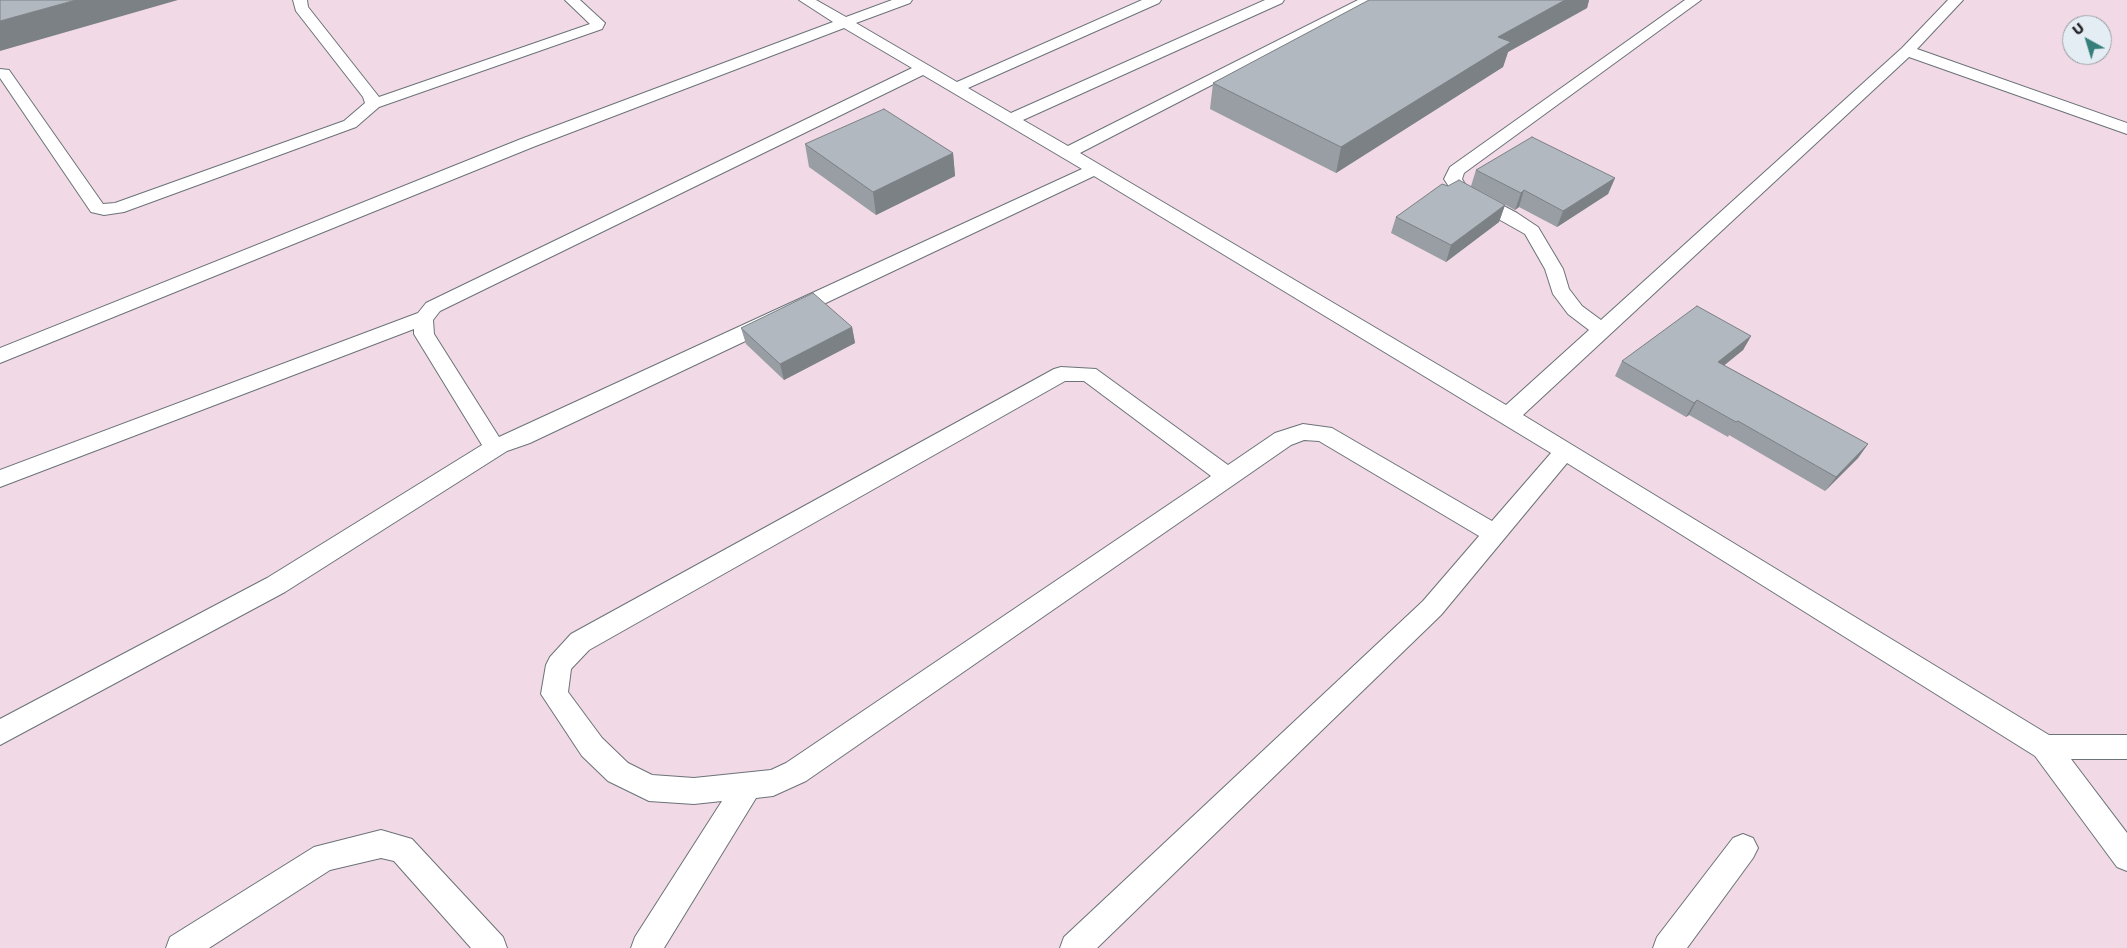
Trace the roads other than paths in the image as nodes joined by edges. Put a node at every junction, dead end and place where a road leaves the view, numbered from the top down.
1 (300, 0) edge
2 (572, 0) edge
3 (806, 0) edge
4 (905, 0) edge
5 (1154, 0) edge
6 (1277, 0) edge
7 (1369, 0) edge
8 (1694, 0) edge
9 (1956, 0) edge
10 (1240, 3) dead end
11 (1255, 10) junction
12 (846, 24) junction
13 (1907, 51) junction
14 (922, 69) junction
15 (4, 74) dead end
16 (955, 88) junction
17 (373, 104) junction
18 (1009, 120) junction
19 (2127, 129) edge
20 (1066, 154) junction
21 (1095, 169) junction
22 (424, 317) junction
23 (1603, 331) junction
24 (0, 356) edge
25 (1508, 416) junction
26 (499, 445) junction
27 (1565, 451) junction
28 (1228, 477) junction
29 (0, 479) edge
30 (1496, 534) junction
31 (0, 733) edge
32 (2045, 747) junction
33 (2127, 747) edge
34 (747, 787) junction
35 (1743, 848) dead end
36 (2127, 857) edge
37 (181, 948) edge
38 (492, 948) edge
39 (646, 948) edge
40 (1075, 948) edge
41 (1668, 948) edge

1 - 17 lane
2 - 17 lane
3 - 12 lane
4 - 12 lane
5 - 16 lane
6 - 11 lane
7 - 20 lane
8 - 23 lane
9 - 13 lane
10 - 11 lane
11 - 18 lane
12 - 14 lane
12 - 24 lane
13 - 19 lane
13 - 23 lane
14 - 16 lane
14 - 22 lane
15 - 17 lane
16 - 18 lane
18 - 20 lane
20 - 21 lane
21 - 25 lane
21 - 26 lane
22 - 26 lane
22 - 29 lane
23 - 25 lane
25 - 27 lane
26 - 31 lane
27 - 30 lane
27 - 32 lane
28 - 30 lane
28 - 34 lane
28 - 34 lane
30 - 40 lane
32 - 33 lane
32 - 36 lane
34 - 39 lane
35 - 41 lane
37 - 38 lane

